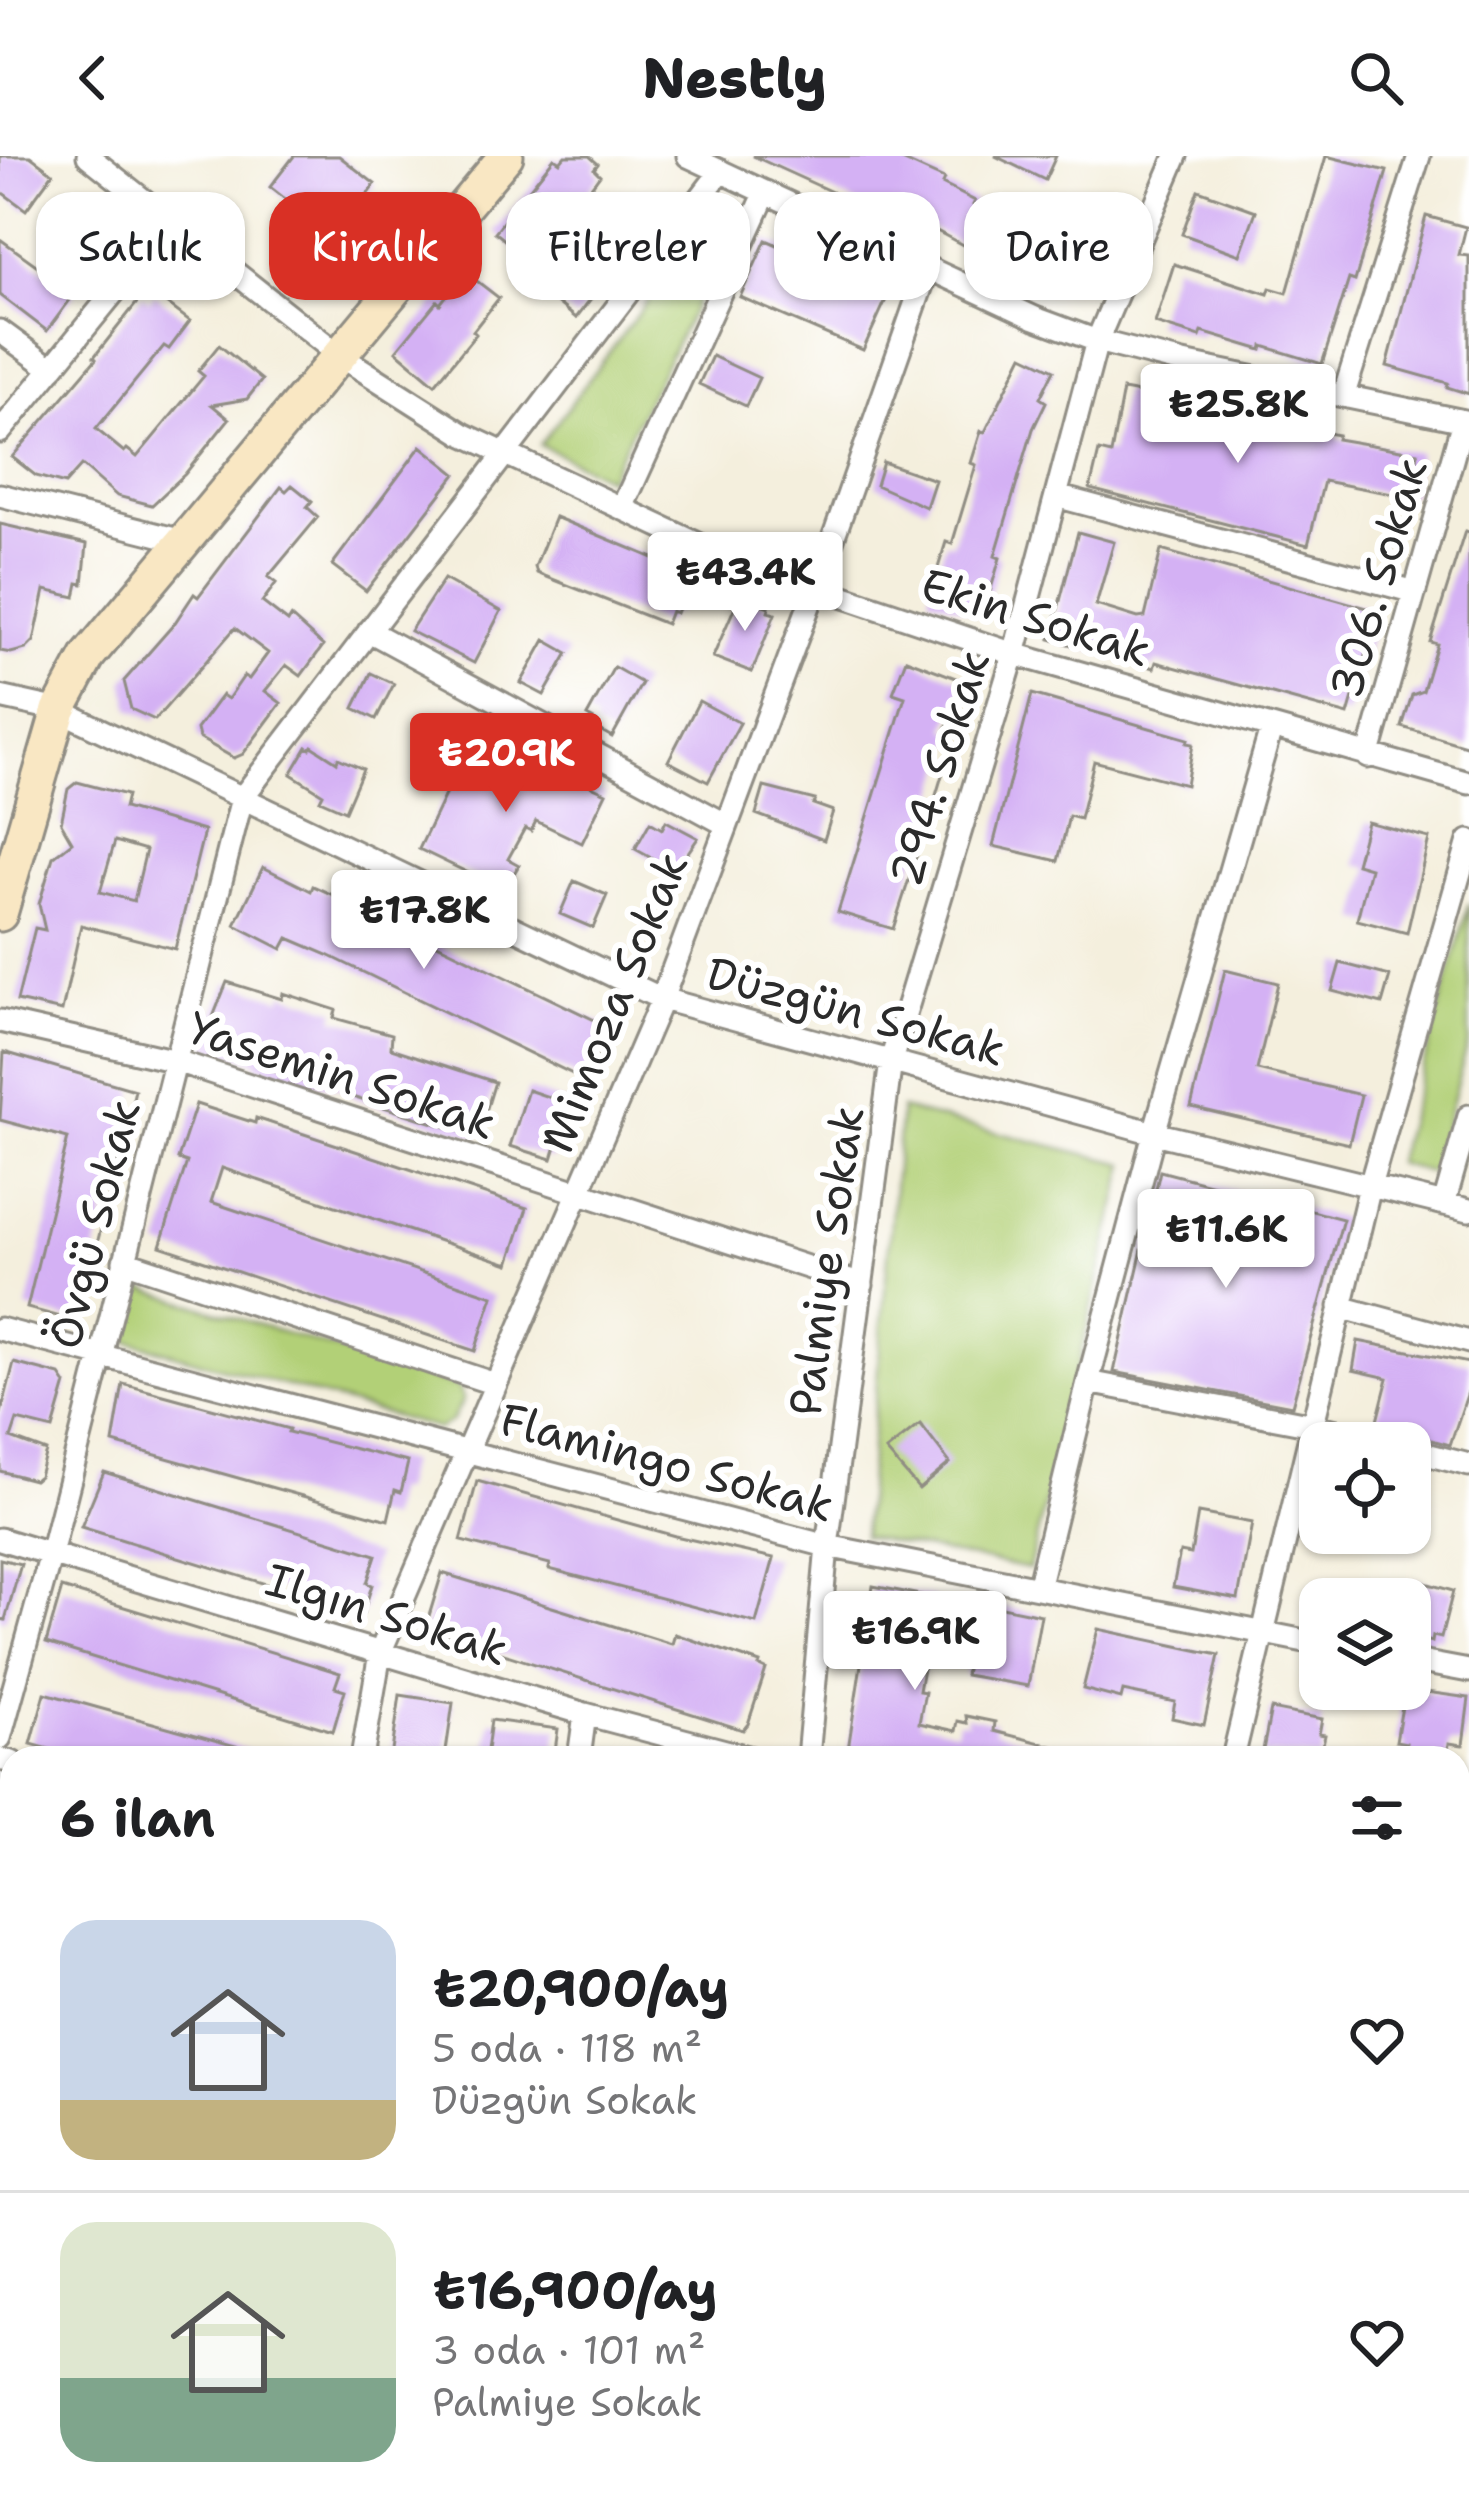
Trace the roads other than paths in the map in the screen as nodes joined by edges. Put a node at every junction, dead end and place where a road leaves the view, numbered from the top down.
1 (88, 156) edge
2 (506, 156) edge
3 (688, 156) edge
4 (1419, 156) edge
5 (1173, 157) edge
6 (721, 171) junction
7 (135, 192) edge
8 (766, 192) junction
9 (774, 196) edge
10 (940, 274) edge
11 (245, 280) edge
12 (108, 300) edge
13 (917, 300) edge
14 (0, 331) edge
15 (1096, 341) junction
16 (339, 355) junction
17 (52, 369) junction
18 (1344, 394) junction
19 (1466, 422) edge
20 (0, 432) edge
21 (504, 453) junction
22 (0, 495) edge
23 (1056, 496) junction
24 (622, 508) junction
25 (183, 541) junction
26 (816, 587) junction
27 (1415, 592) junction
28 (369, 631) junction
29 (1014, 654) junction
30 (0, 697) edge
31 (59, 710) junction
32 (1271, 729) junction
33 (1368, 757) junction
34 (1469, 783) edge
35 (242, 798) junction
36 (727, 825) junction
37 (1469, 841) edge
38 (2, 895) edge
39 (662, 999) junction
40 (0, 1021) edge
41 (176, 1061) junction
42 (891, 1061) junction
43 (1469, 1116) edge
44 (1154, 1133) junction
45 (1370, 1186) junction
46 (578, 1192) junction
47 (1444, 1204) junction
48 (1469, 1210) edge
49 (124, 1261) junction
50 (862, 1285) junction
51 (1340, 1307) junction
52 (0, 1329) edge
53 (1469, 1342) edge
54 (101, 1354) junction
55 (1088, 1382) junction
56 (495, 1384) junction
57 (1313, 1422) edge
58 (1299, 1423) edge
59 (467, 1449) junction
60 (1431, 1455) edge
61 (1469, 1465) edge
62 (1299, 1478) edge
63 (0, 1539) edge
64 (827, 1546) junction
65 (51, 1554) junction
66 (1038, 1588) junction
67 (1261, 1633) junction
68 (1299, 1639) edge
69 (380, 1653) junction
70 (1431, 1664) edge
71 (1469, 1671) edge
72 (585, 1714) junction
73 (0, 1738) edge
74 (364, 1746) edge
75 (581, 1746) edge
76 (706, 1746) edge
77 (809, 1746) edge
78 (1236, 1746) edge

1 - 7 street, Ekin Sokak
2 - 16 main road
3 - 6 street
4 - 18 street
5 - 15 street, 294. Sokak
6 - 8 street
6 - 21 street
8 - 9 street
8 - 24 street
10 - 15 street
11 - 16 street, Ekin Sokak
12 - 17 street
13 - 26 street, Mimoza Sokak
14 - 17 street
15 - 18 street
15 - 23 street, 294. Sokak
16 - 21 street, Ekin Sokak
16 - 25 main road
17 - 20 street
18 - 19 street
19 - 27 street, 306. Sokak
21 - 24 street, Ekin Sokak
21 - 28 street
22 - 25 street
23 - 27 street
23 - 29 street, 294. Sokak
24 - 26 street, Ekin Sokak
25 - 31 main road
26 - 29 street, Ekin Sokak
26 - 36 street, Mimoza Sokak
27 - 33 street, 306. Sokak
28 - 35 street
28 - 36 street
29 - 32 street, Ekin Sokak
29 - 42 street, 294. Sokak
30 - 31 street, Düzgün Sokak
31 - 35 street, Düzgün Sokak
31 - 38 main road
32 - 33 street, Ekin Sokak
32 - 44 street
33 - 34 street, Ekin Sokak
35 - 39 street, Düzgün Sokak
35 - 41 street, Övgü Sokak
36 - 39 street, Mimoza Sokak
37 - 45 street
39 - 42 street, Düzgün Sokak
39 - 46 street, Mimoza Sokak
40 - 41 street, Yasemin Sokak
41 - 46 street, Yasemin Sokak
41 - 49 street, Övgü Sokak
42 - 44 street, Düzgün Sokak
42 - 50 street, Palmiye Sokak
43 - 47 street
44 - 45 street, Düzgün Sokak
44 - 55 street
45 - 47 street, Düzgün Sokak
45 - 51 street
46 - 50 street, Yasemin Sokak
46 - 56 street, Mimoza Sokak
47 - 48 street, Düzgün Sokak
49 - 54 street, Övgü Sokak
49 - 56 street
50 - 64 street, Palmiye Sokak
51 - 53 street
51 - 57 street
52 - 54 street, Flamingo Sokak
54 - 59 street, Flamingo Sokak
54 - 65 street, Övgü Sokak
55 - 58 street
55 - 66 street
56 - 59 street, Mimoza Sokak
59 - 64 street, Flamingo Sokak
59 - 69 street, Mimoza Sokak
60 - 61 street
62 - 67 street
63 - 65 street, Ilgın Sokak
64 - 66 street, Flamingo Sokak
64 - 77 street, Palmiye Sokak
65 - 69 street, Ilgın Sokak
65 - 73 street, Övgü Sokak
66 - 67 street, Flamingo Sokak
67 - 68 street, Flamingo Sokak
67 - 78 street
69 - 72 street, Ilgın Sokak
69 - 74 street, Mimoza Sokak
70 - 71 street
72 - 75 street
72 - 76 street, Ilgın Sokak

